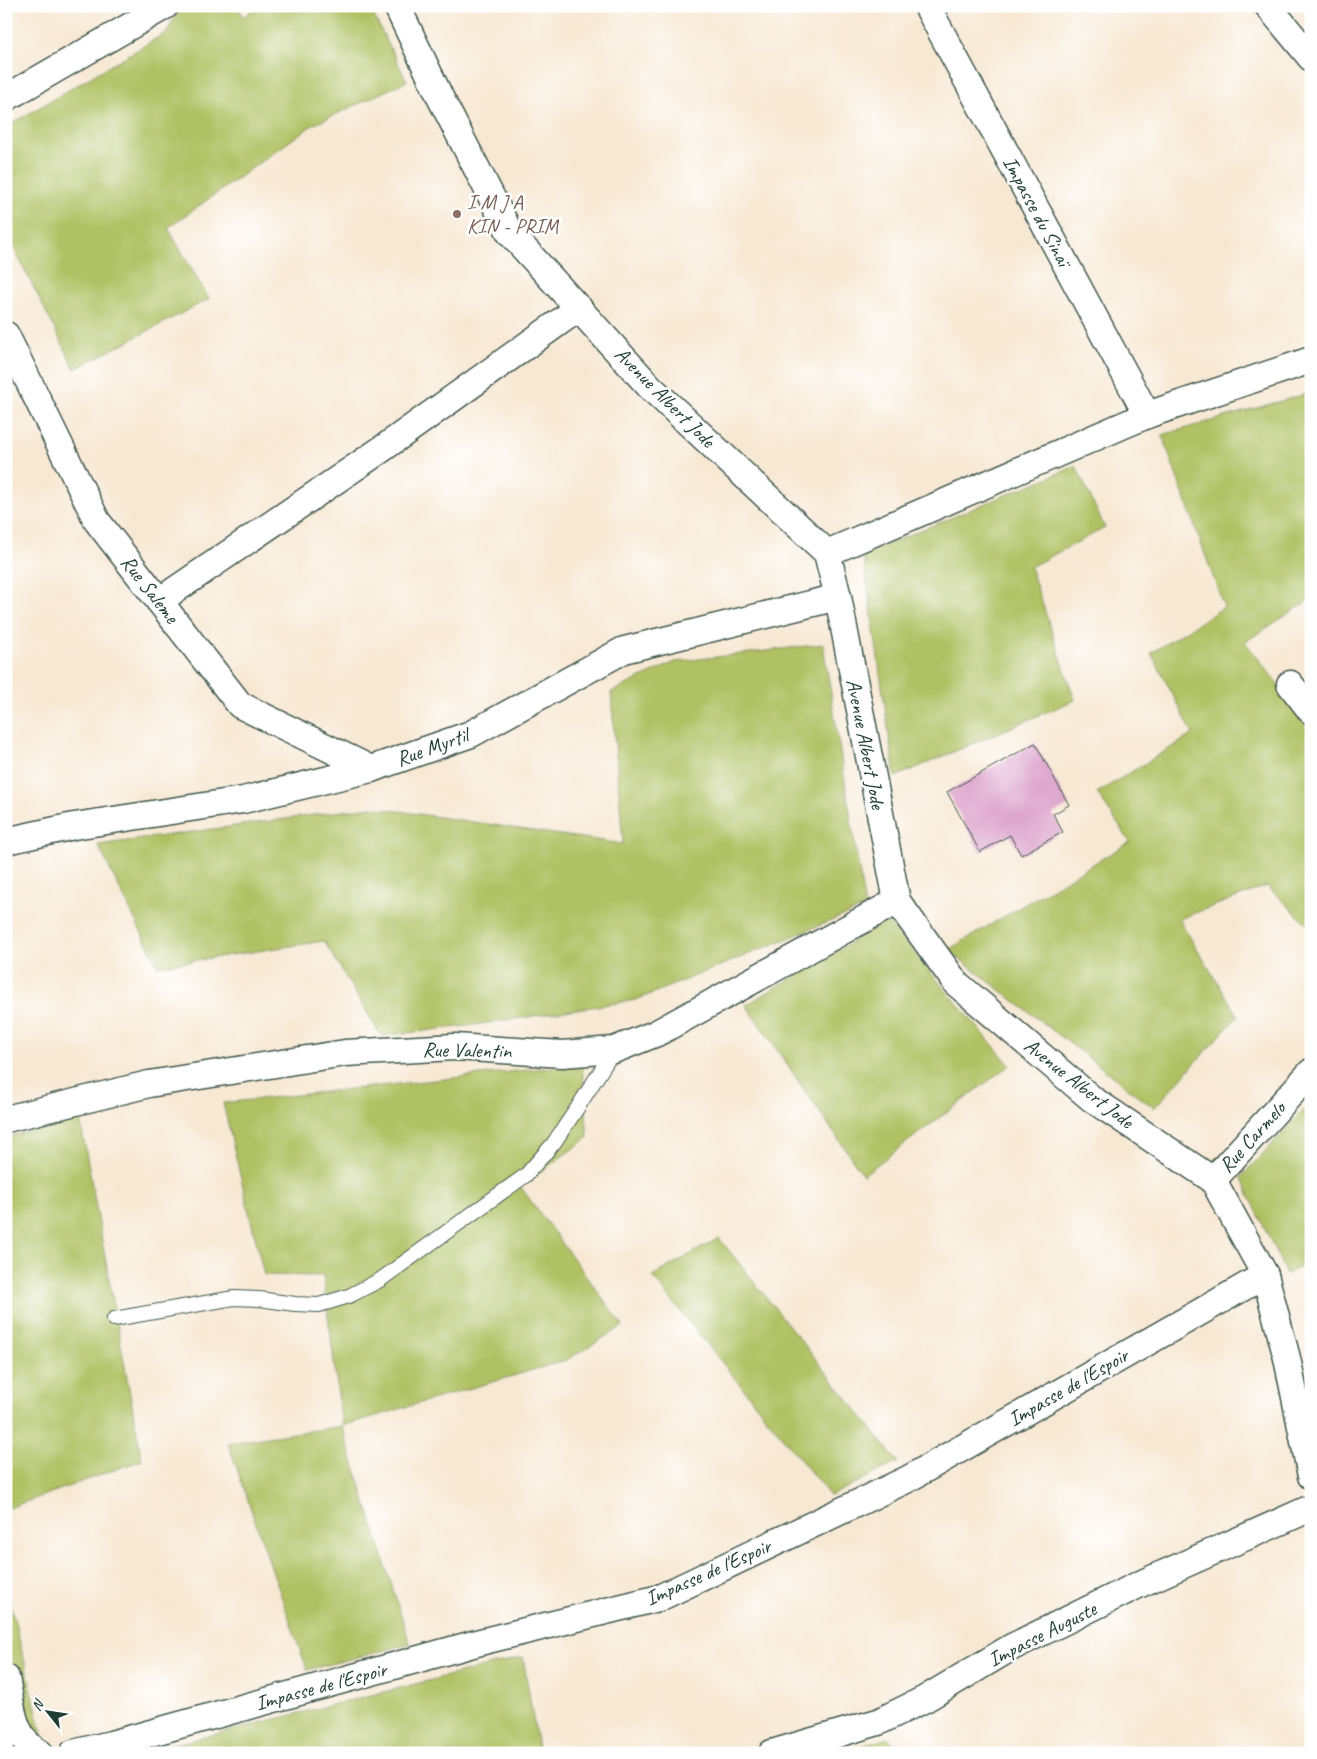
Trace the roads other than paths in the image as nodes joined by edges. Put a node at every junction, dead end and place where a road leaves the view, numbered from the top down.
1 (165, 6) edge
2 (397, 6) edge
3 (927, 6) edge
4 (1268, 6) edge
5 (1311, 58) edge
6 (6, 98) edge
7 (579, 308) junction
8 (6, 335) edge
9 (1311, 360) edge
10 (17, 387) edge
11 (1147, 415) junction
12 (827, 553) junction
13 (838, 597) junction
14 (159, 601) junction
15 (1290, 684) dead end
16 (1311, 712) edge
17 (371, 769) junction
18 (6, 841) edge
19 (897, 901) junction
20 (614, 1050) junction
21 (1311, 1072) edge
22 (6, 1119) edge
23 (1212, 1180) junction
24 (1265, 1275) junction
25 (114, 1319) dead end
26 (1311, 1476) edge
27 (1311, 1508) edge
28 (6, 1678) edge
29 (112, 1749) edge
30 (40, 1753) edge
31 (73, 1753) edge
32 (772, 1753) edge

1 - 6 street
2 - 7 street, Avenue Albert Jode
3 - 11 street, Impasse du Sinaï
4 - 5 street
7 - 12 street, Avenue Albert Jode
7 - 14 street
8 - 10 street, Rue Saleme
9 - 11 street
10 - 14 street, Rue Saleme
11 - 12 street
12 - 13 street, Avenue Albert Jode
13 - 17 street, Rue Myrtil
13 - 19 street, Avenue Albert Jode
14 - 17 street, Rue Saleme
15 - 16 street
17 - 18 street, Rue Myrtil
19 - 20 street, Rue Valentin
19 - 23 street, Avenue Albert Jode
20 - 22 street, Rue Valentin
20 - 25 lane
21 - 23 street, Rue Carmelo
23 - 24 street, Avenue Albert Jode
24 - 26 street, Avenue Albert Jode
24 - 29 street, Impasse de l'Espoir
27 - 32 street, Impasse Auguste
28 - 30 street
29 - 31 street, Impasse de l'Espoir

